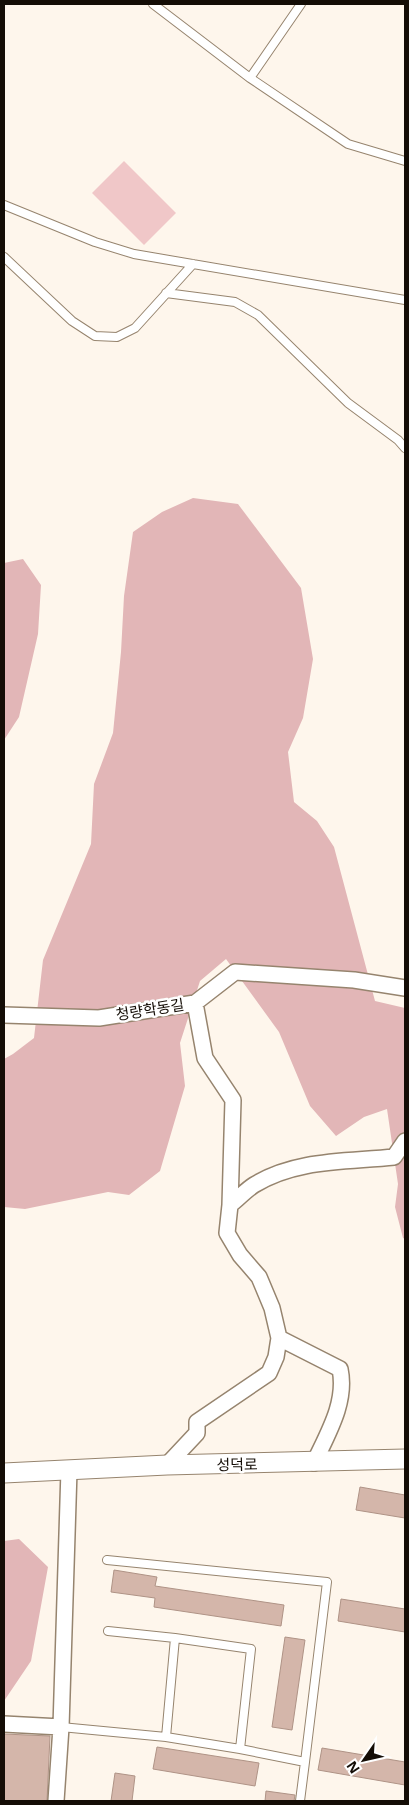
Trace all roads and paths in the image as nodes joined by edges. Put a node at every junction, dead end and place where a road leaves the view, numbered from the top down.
1 (153, 4) edge
2 (301, 4) edge
3 (250, 78) junction
4 (405, 162) edge
5 (4, 205) edge
6 (4, 257) edge
7 (193, 264) junction
8 (166, 294) junction
9 (405, 300) edge
10 (405, 448) edge
11 (405, 988) edge
12 (195, 1004) junction
13 (4, 1015) edge
14 (405, 1141) edge
15 (230, 1205) junction
16 (279, 1338) junction
17 (405, 1459) edge
18 (314, 1463) junction
19 (167, 1465) junction
20 (69, 1470) junction
21 (4, 1473) edge
22 (107, 1560) dead end
23 (108, 1631) dead end
24 (176, 1638) junction
25 (4, 1724) edge
26 (61, 1727) junction
27 (166, 1737) junction
28 (240, 1749) junction
29 (305, 1762) junction
30 (56, 1801) edge
31 (300, 1801) edge

1 - 3 lane
2 - 3 lane
3 - 4 lane
5 - 7 lane
6 - 8 lane
7 - 8 lane
7 - 9 lane
8 - 10 lane
11 - 12 street, 청량학동길
12 - 13 street, 청량학동길
12 - 15 street
14 - 15 street
15 - 16 street
16 - 18 street
16 - 19 street
17 - 18 street, 성덕로
18 - 19 street, 성덕로
19 - 20 street, 성덕로
20 - 21 street, 성덕로
20 - 26 street
22 - 29 lane
23 - 24 lane
24 - 27 lane
24 - 28 lane
25 - 26 street
26 - 27 lane
26 - 30 street
27 - 28 lane
28 - 29 lane
29 - 31 lane

